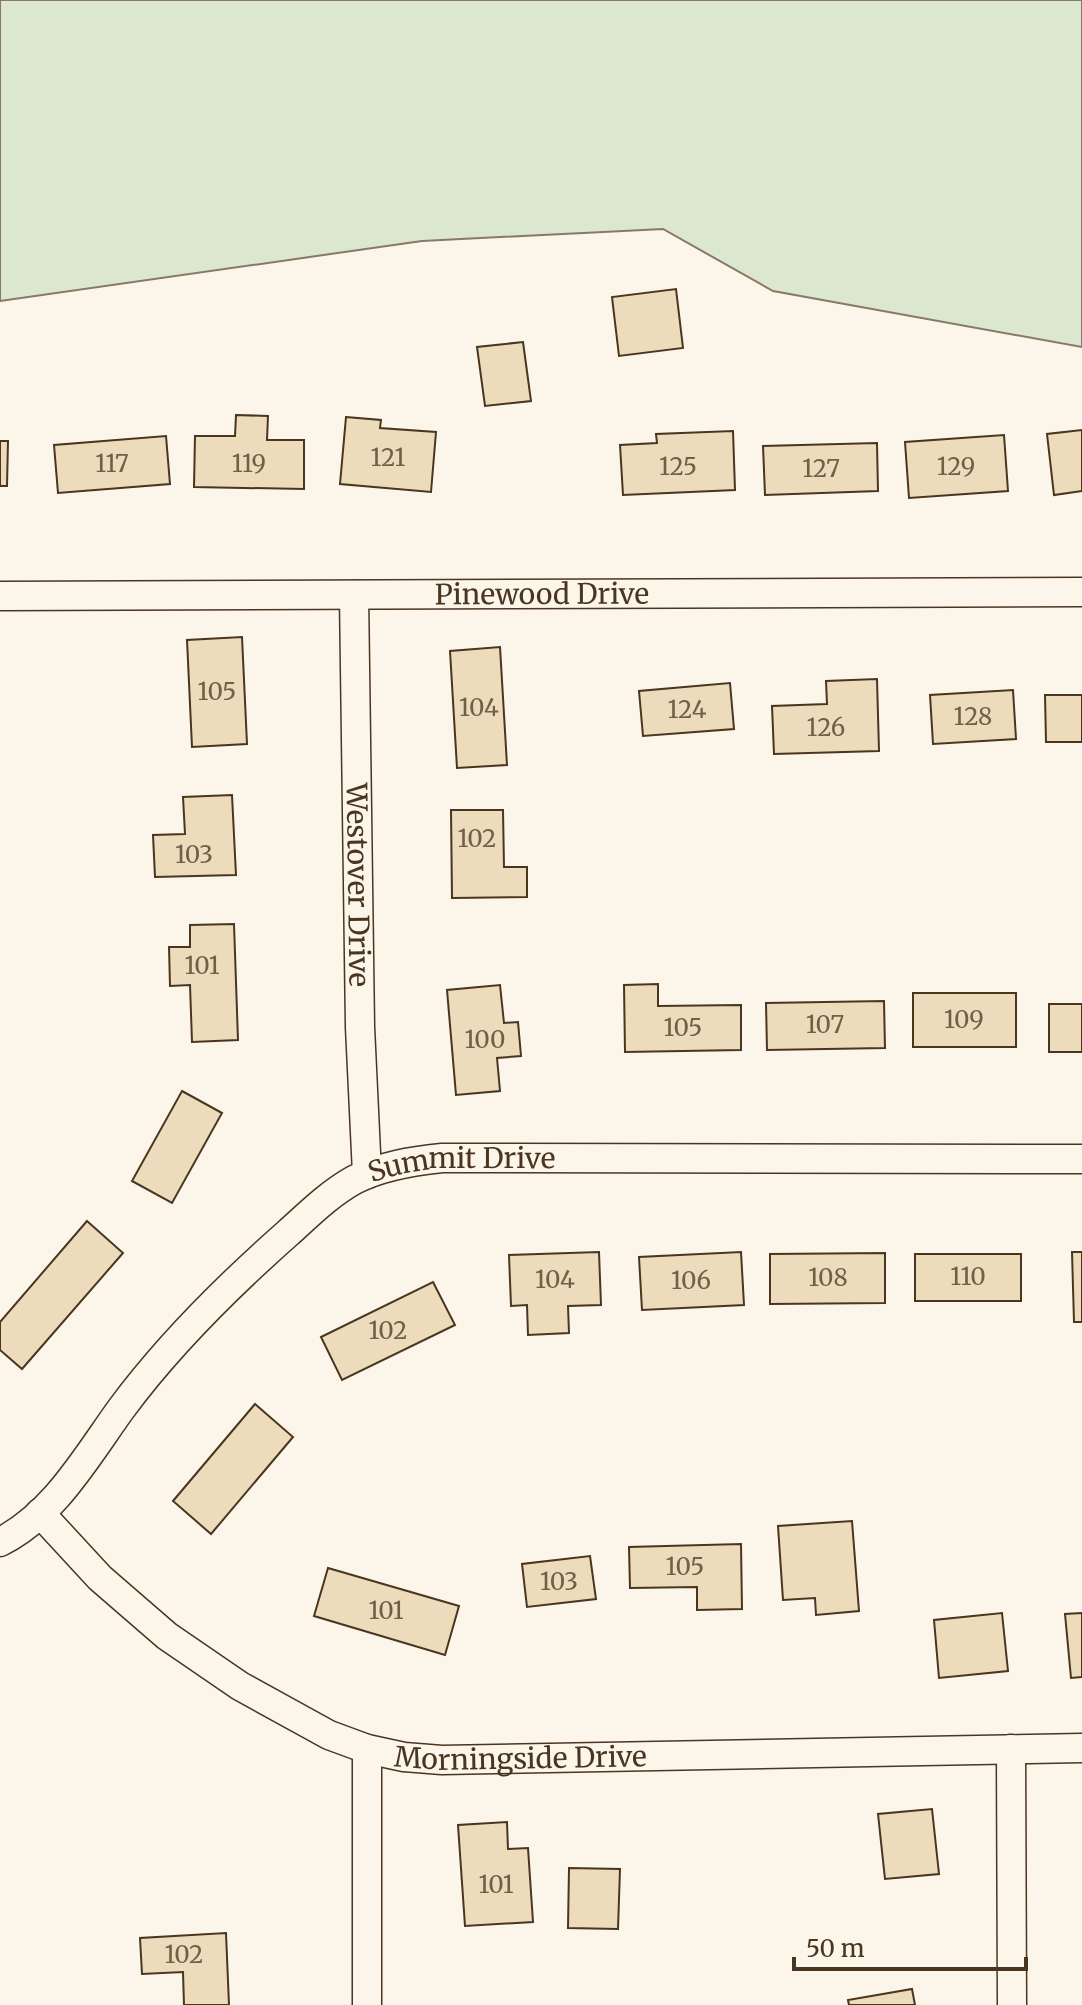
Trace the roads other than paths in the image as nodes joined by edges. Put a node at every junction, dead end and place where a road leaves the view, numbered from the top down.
1 (1082, 592) edge
2 (354, 595) junction
3 (0, 596) edge
4 (1082, 1159) edge
5 (367, 1174) junction
6 (40, 1513) junction
7 (0, 1542) edge
8 (1082, 1748) edge
9 (367, 1749) junction
10 (1011, 1749) junction
11 (367, 2005) edge
12 (1012, 2005) edge

1 - 2 street, Pinewood Drive
2 - 3 street, Pinewood Drive
2 - 5 street, Westover Drive
4 - 5 street, Summit Drive
5 - 6 street, Summit Drive
6 - 7 street, Summit Drive
6 - 9 street, Morningside Drive
8 - 10 street, Morningside Drive
9 - 10 street, Morningside Drive
9 - 11 street
10 - 12 street

